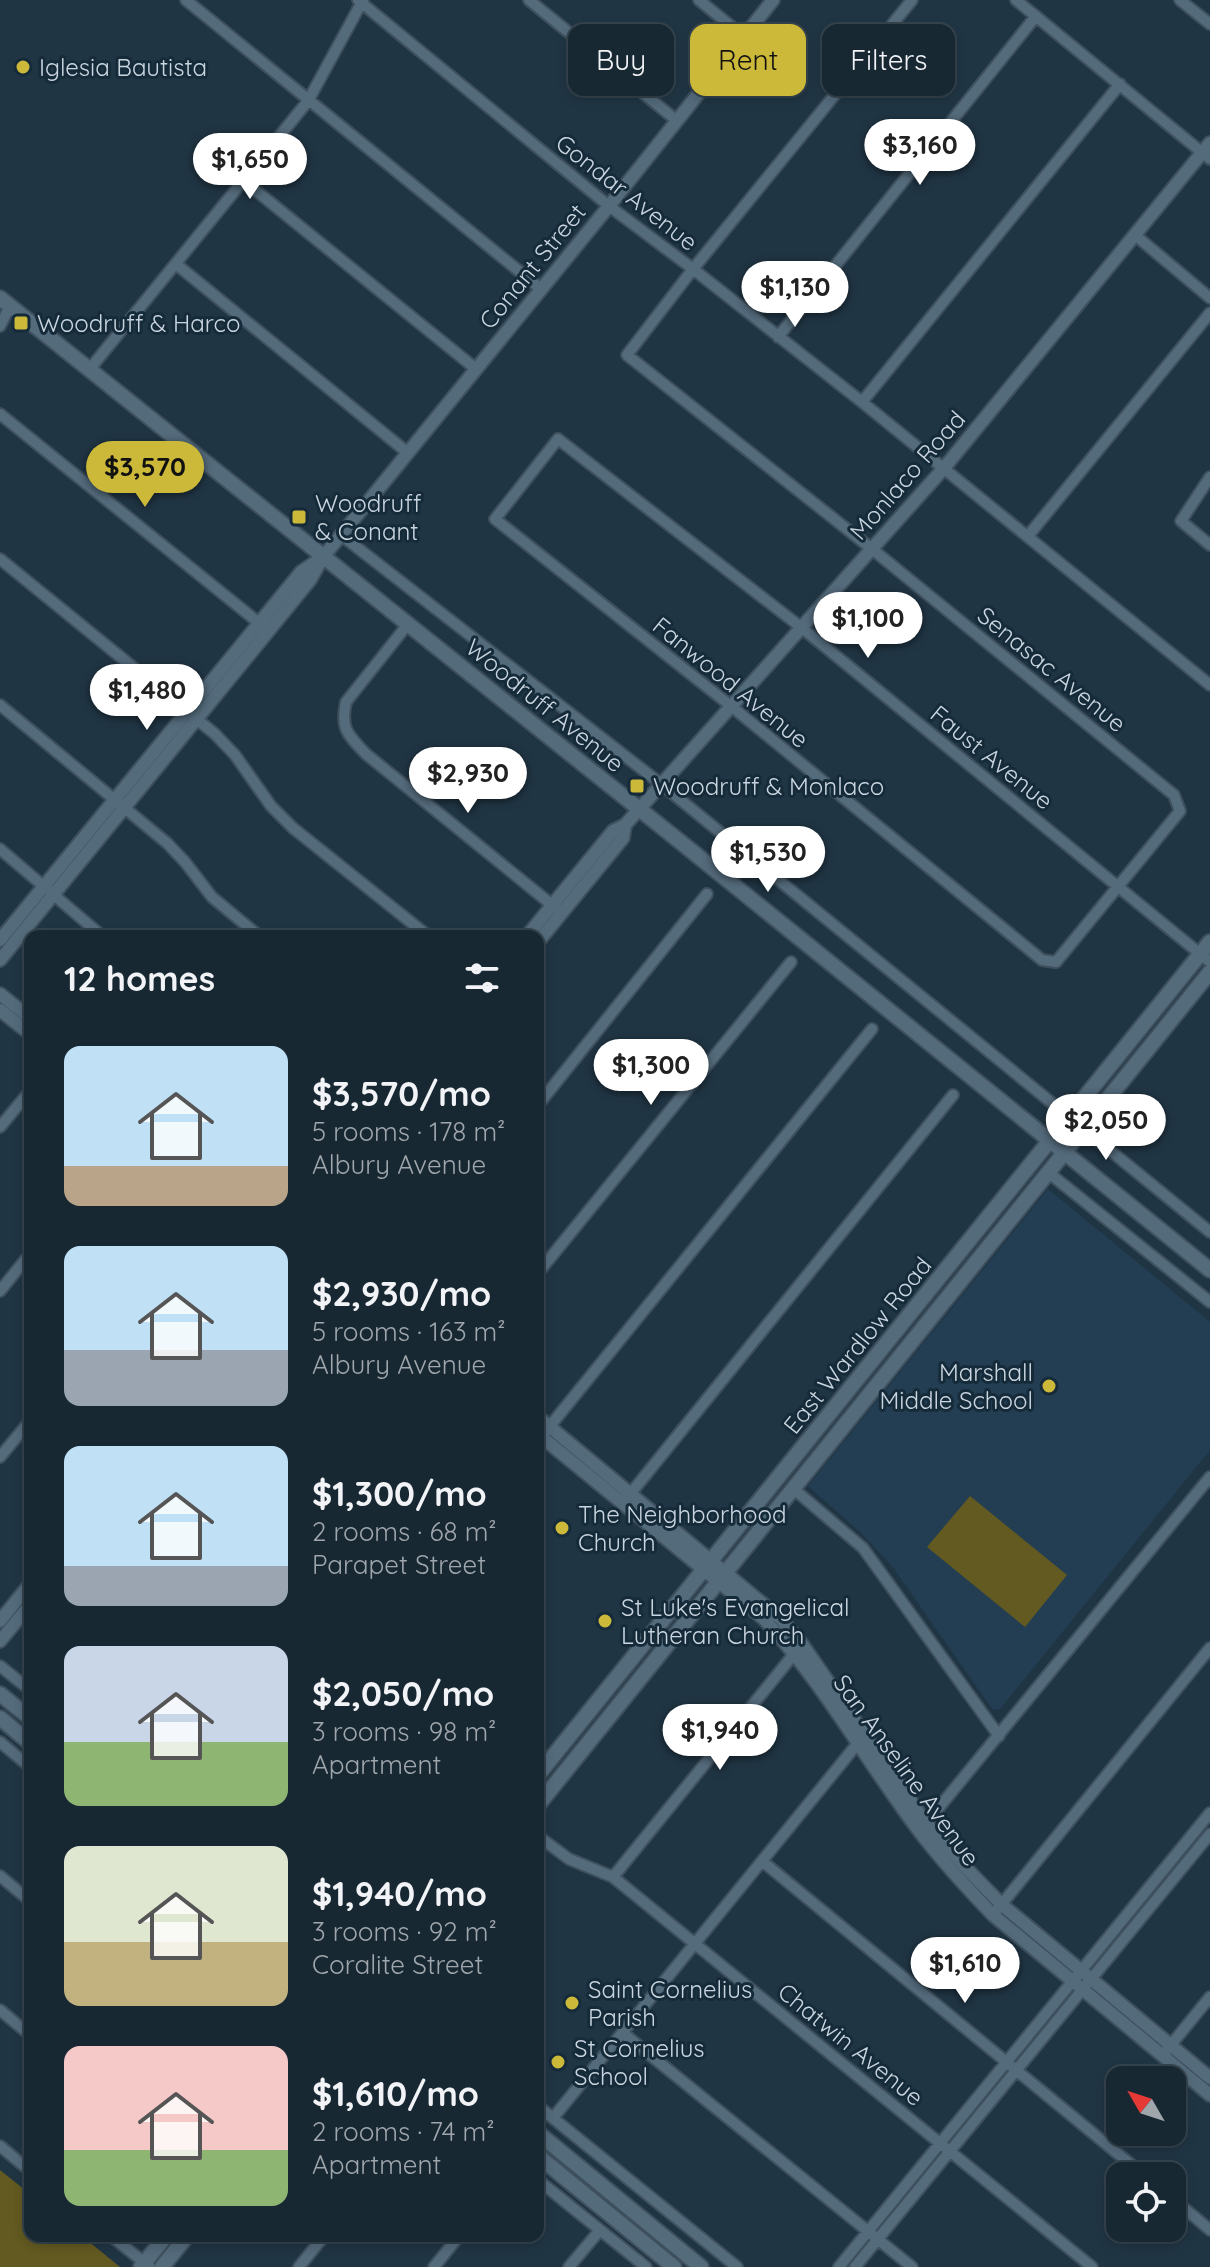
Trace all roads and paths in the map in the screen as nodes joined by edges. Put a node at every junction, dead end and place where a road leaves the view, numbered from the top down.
1 (186, 0) edge
2 (529, 0) edge
3 (699, 0) edge
4 (773, 0) edge
5 (912, 0) edge
6 (1016, 0) edge
7 (1180, 0) edge
8 (361, 1) edge
9 (1036, 16) junction
10 (728, 24) edge
11 (753, 24) edge
12 (1210, 24) edge
13 (1120, 84) junction
14 (695, 96) edge
15 (308, 101) junction
16 (676, 120) junction
17 (1207, 152) edge
18 (244, 181) junction
19 (609, 206) junction
20 (1135, 235) junction
21 (176, 264) junction
22 (693, 269) junction
23 (541, 289) junction
24 (1210, 298) edge
25 (3, 306) edge
26 (1210, 313) edge
27 (0, 326) edge
28 (778, 337) junction
29 (476, 369) junction
30 (89, 370) junction
31 (862, 402) junction
32 (0, 414) edge
33 (408, 453) junction
34 (944, 468) junction
35 (1210, 477) edge
36 (527, 478) joint
37 (341, 535) junction
38 (1028, 536) junction
39 (1210, 545) edge
40 (872, 549) junction
41 (323, 557) junction
42 (0, 559) edge
43 (408, 624) junction
44 (264, 627) junction
45 (802, 628) junction
46 (1210, 685) edge
47 (0, 705) edge
48 (731, 706) junction
49 (192, 715) junction
50 (661, 784) junction
51 (120, 804) junction
52 (638, 809) junction
53 (0, 849) edge
54 (1120, 887) junction
55 (49, 890) junction
56 (707, 894) dead end
57 (557, 909) junction
58 (95, 930) edge
59 (252, 930) edge
60 (420, 930) edge
61 (534, 930) edge
62 (544, 932) edge
63 (0, 940) edge
64 (1207, 953) edge
65 (0, 960) edge
66 (791, 962) dead end
67 (1210, 972) edge
68 (0, 994) edge
69 (0, 1010) edge
70 (24, 1013) edge
71 (24, 1029) edge
72 (872, 1029) dead end
73 (953, 1095) dead end
74 (24, 1098) edge
75 (544, 1098) edge
76 (1069, 1118) junction
77 (0, 1127) edge
78 (1084, 1129) junction
79 (1050, 1141) junction
80 (1065, 1153) junction
81 (1049, 1173) junction
82 (1210, 1232) edge
83 (24, 1261) edge
84 (544, 1266) edge
85 (1210, 1270) edge
86 (0, 1291) edge
87 (1210, 1302) edge
88 (24, 1428) edge
89 (544, 1431) edge
90 (544, 1433) edge
91 (0, 1457) edge
92 (1210, 1477) edge
93 (795, 1490) junction
94 (627, 1498) junction
95 (708, 1564) junction
96 (723, 1576) junction
97 (24, 1591) edge
98 (24, 1612) edge
99 (0, 1621) edge
100 (0, 1641) edge
101 (798, 1648) junction
102 (1210, 1648) edge
103 (638, 1651) junction
104 (653, 1662) junction
105 (0, 1666) edge
106 (24, 1685) edge
107 (0, 1694) edge
108 (24, 1713) edge
109 (0, 1718) edge
110 (574, 1731) junction
111 (999, 1736) junction
112 (24, 1738) edge
113 (861, 1738) junction
114 (0, 1742) edge
115 (588, 1743) junction
116 (24, 1762) edge
117 (544, 1768) edge
118 (544, 1798) edge
119 (1210, 1813) edge
120 (923, 1827) junction
121 (1210, 1834) edge
122 (544, 1840) edge
123 (762, 1861) junction
124 (0, 1876) edge
125 (613, 1877) junction
126 (24, 1896) edge
127 (997, 1910) junction
128 (694, 1944) junction
129 (1082, 1980) junction
130 (1210, 1997) edge
131 (0, 2010) edge
132 (24, 2030) edge
133 (623, 2033) junction
134 (1166, 2050) junction
135 (1011, 2065) junction
136 (1210, 2078) edge
137 (1210, 2095) edge
138 (544, 2111) edge
139 (553, 2118) junction
140 (544, 2138) edge
141 (941, 2142) junction
142 (0, 2146) edge
143 (950, 2149) junction
144 (544, 2161) edge
145 (1128, 2162) edge
146 (24, 2166) edge
147 (544, 2185) edge
148 (1186, 2210) edge
149 (600, 2230) junction
150 (1210, 2230) edge
151 (873, 2235) junction
152 (118, 2242) edge
153 (162, 2242) edge
154 (182, 2242) edge
155 (319, 2242) edge
156 (454, 2242) edge
157 (145, 2265) edge
158 (162, 2267) edge
159 (299, 2267) edge
160 (434, 2267) edge
161 (569, 2267) edge
162 (646, 2267) edge
163 (674, 2267) edge
164 (701, 2267) edge
165 (737, 2267) edge
166 (839, 2267) edge
167 (855, 2267) edge
168 (912, 2267) edge
169 (1092, 2267) edge

1 - 15 street
2 - 16 street
3 - 10 street
4 - 11 street, Conant Street
5 - 22 street
6 - 9 street
7 - 12 street
8 - 15 street
8 - 19 street, Gondar Avenue
9 - 13 street
9 - 28 street
13 - 17 street
13 - 31 street
14 - 16 street, Conant Street
15 - 18 street
15 - 23 street
16 - 19 street, Conant Street
17 - 20 street, Monlaco Road
18 - 21 street
18 - 29 street
19 - 22 street, Gondar Avenue
19 - 23 street, Conant Street
20 - 24 street
20 - 34 street, Monlaco Road
21 - 30 street
21 - 33 street
22 - 28 street, Gondar Avenue
22 - 40 street, Senasac Avenue
23 - 29 street, Conant Street
25 - 27 street
25 - 30 main road, Woodruff Avenue
26 - 38 street
28 - 31 street, Gondar Avenue
29 - 33 street, Conant Street
30 - 41 main road, Woodruff Avenue
31 - 34 street, Gondar Avenue
32 - 44 street
33 - 37 street, Conant Street
34 - 38 street, Gondar Avenue
34 - 40 street, Monlaco Road
35 - 39 street
36 - 45 street, Faust Avenue
36 - 48 street, Fanwood Avenue
37 - 41 street, Conant Street
37 - 50 street, Woodruff Avenue
38 - 46 street, Gondar Avenue
40 - 45 street, Monlaco Road
40 - 54 street, Senasac Avenue
41 - 43 main road, Woodruff Avenue
41 - 44 street, Conant Street
42 - 49 street
43 - 52 main road, Woodruff Avenue
43 - 57 street
44 - 49 street, Conant Street
45 - 48 street, Monlaco Road
45 - 54 street, Faust Avenue
47 - 51 street
48 - 50 street, Monlaco Road
48 - 54 street, Fanwood Avenue
49 - 51 street, Conant Street
49 - 60 street
50 - 52 street, Monlaco Road
50 - 76 street, Woodruff Avenue
51 - 55 street, Conant Street
51 - 59 street
52 - 57 street, Monlaco Road
52 - 79 main road, Woodruff Avenue
53 - 55 street
54 - 64 street, Faust Avenue
55 - 58 street
55 - 63 street, Conant Street
55 - 65 street, Conant Street
56 - 75 street
57 - 61 street, Monlaco Road
57 - 62 street, Monlaco Road
64 - 76 main road, East Wardlow Road
66 - 84 street
67 - 78 main road, East Wardlow Road
68 - 70 street
69 - 71 street
72 - 89 street
73 - 94 street
74 - 77 street
76 - 78 street, Woodruff Avenue
76 - 79 main road, East Wardlow Road
78 - 80 main road, East Wardlow Road
78 - 82 street, Woodruff Avenue
79 - 80 main road, Woodruff Avenue
79 - 95 main road, East Wardlow Road
80 - 81 main road, East Wardlow Road
80 - 85 main road, Woodruff Avenue
81 - 87 street
81 - 93 main road, East Wardlow Road
83 - 86 street
88 - 91 street
90 - 94 street, San Anseline Avenue
92 - 111 street
93 - 96 main road, East Wardlow Road
93 - 111 street
94 - 95 street, San Anseline Avenue
95 - 96 street, San Anseline Avenue
95 - 103 main road, East Wardlow Road
96 - 101 street, San Anseline Avenue
96 - 104 main road, East Wardlow Road
97 - 99 street
98 - 100 street
101 - 113 street, San Anseline Avenue
101 - 125 street
102 - 127 street
103 - 104 main road
103 - 110 main road, East Wardlow Road
104 - 115 main road, East Wardlow Road
105 - 106 street
107 - 108 main road
109 - 112 main road
110 - 115 main road
110 - 117 main road, East Wardlow Road
111 - 120 street
113 - 120 street, San Anseline Avenue
113 - 123 street
114 - 116 street
115 - 118 main road, East Wardlow Road
119 - 129 street
120 - 127 street, San Anseline Avenue
121 - 129 street
122 - 125 street, Chatwin Avenue
123 - 128 street
123 - 135 street
124 - 126 street
125 - 128 street, Chatwin Avenue
127 - 129 street, San Anseline Avenue
128 - 133 street
128 - 141 street, Chatwin Avenue
129 - 134 street, San Anseline Avenue
129 - 135 street
130 - 134 street
131 - 132 street
133 - 139 street
133 - 151 street
134 - 136 street, San Anseline Avenue
134 - 137 street, San Anseline Avenue
135 - 141 street
135 - 143 street
135 - 145 street
138 - 139 street
139 - 165 street
140 - 164 main road
141 - 143 street, Chatwin Avenue
141 - 151 street
142 - 146 street
143 - 151 street
143 - 169 street, Chatwin Avenue
144 - 163 main road
147 - 149 street
148 - 150 street
149 - 161 street
149 - 162 street
151 - 166 street
151 - 167 street
151 - 168 street
152 - 157 street
153 - 157 main road
154 - 158 main road
155 - 159 street
156 - 160 street

